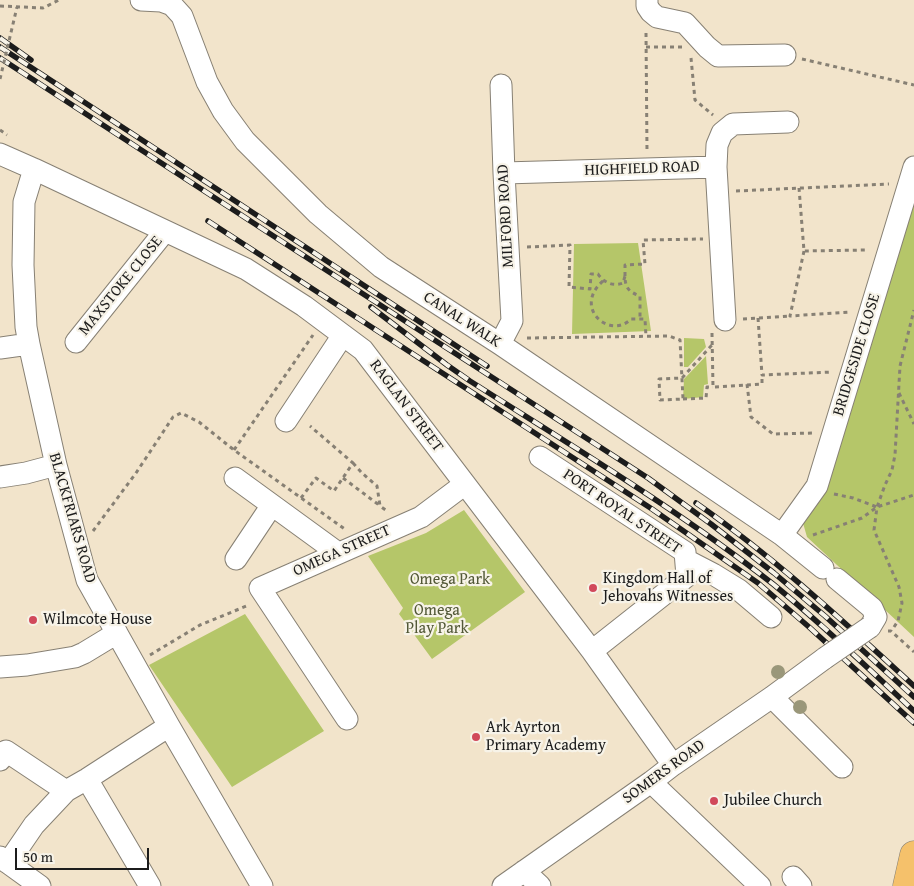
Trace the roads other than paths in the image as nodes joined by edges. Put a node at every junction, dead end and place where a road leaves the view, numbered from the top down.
1 (141, 0) edge
2 (178, 3) edge
3 (649, 6) edge
4 (785, 55) road end
5 (502, 85) dead end
6 (788, 122) dead end
7 (0, 154) edge
8 (716, 167) junction
9 (34, 169) junction
10 (504, 172) junction
11 (912, 175) edge
12 (165, 231) junction
13 (725, 320) road end
14 (344, 336) junction
15 (76, 342) dead end
16 (29, 344) junction
17 (500, 344) junction
18 (0, 348) edge
19 (286, 421) dead end
20 (540, 457) dead end
21 (56, 465) junction
22 (0, 477) edge
23 (235, 478) dead end
24 (465, 484) junction
25 (272, 505) junction
26 (787, 539) junction
27 (338, 553) junction
28 (236, 559) dead end
29 (686, 560) junction
30 (771, 617) dead end
31 (870, 627) joint
32 (117, 634) junction
33 (592, 651) junction
34 (0, 667) edge
35 (772, 697) junction
36 (348, 719) dead end
37 (169, 726) junction
38 (0, 760) edge
39 (673, 765) junction
40 (842, 767) dead end
41 (86, 780) junction
42 (651, 782) junction
43 (66, 791) junction
44 (914, 855) edge
45 (4, 860) edge
46 (524, 871) junction
47 (40, 886) edge
48 (150, 886) edge
49 (262, 886) edge
50 (503, 886) edge
51 (540, 886) edge
52 (760, 886) edge
53 (907, 886) edge

1 - 2 street
2 - 17 street, CANAL WALK
3 - 4 street
5 - 10 street, MILFORD ROAD
6 - 8 street
7 - 9 street, RAGLAN STREET
8 - 10 street, HIGHFIELD ROAD
8 - 13 street, HIGHFIELD ROAD
9 - 12 street, RAGLAN STREET
9 - 16 street, BLACKFRIARS ROAD
10 - 17 street, MILFORD ROAD
11 - 26 street, BRIDGESIDE CLOSE
12 - 14 street, RAGLAN STREET
12 - 15 street, MAXSTOKE CLOSE
14 - 19 street
14 - 24 street, RAGLAN STREET
16 - 18 street
16 - 21 street, BLACKFRIARS ROAD
17 - 26 street, CANAL WALK
20 - 29 street, PORT ROYAL STREET
21 - 22 street
21 - 32 street, BLACKFRIARS ROAD
23 - 25 street
24 - 27 street, OMEGA STREET
24 - 33 street, RAGLAN STREET
25 - 27 street
25 - 28 street
26 - 31 street, CANAL WALK
27 - 36 street, OMEGA STREET
29 - 30 street
29 - 33 street, PORT ROYAL STREET
31 - 35 street, SOMERS ROAD, bridge
32 - 34 street
32 - 37 street, BLACKFRIARS ROAD
33 - 39 street, RAGLAN STREET
35 - 39 street, SOMERS ROAD
35 - 40 street
37 - 41 street
37 - 49 street, BLACKFRIARS ROAD
38 - 43 street
39 - 42 street, SOMERS ROAD
41 - 43 street
41 - 48 street
42 - 46 street, SOMERS ROAD
42 - 52 street
43 - 45 street
44 - 53 main road
45 - 47 street
46 - 50 street, SOMERS ROAD
46 - 51 street

